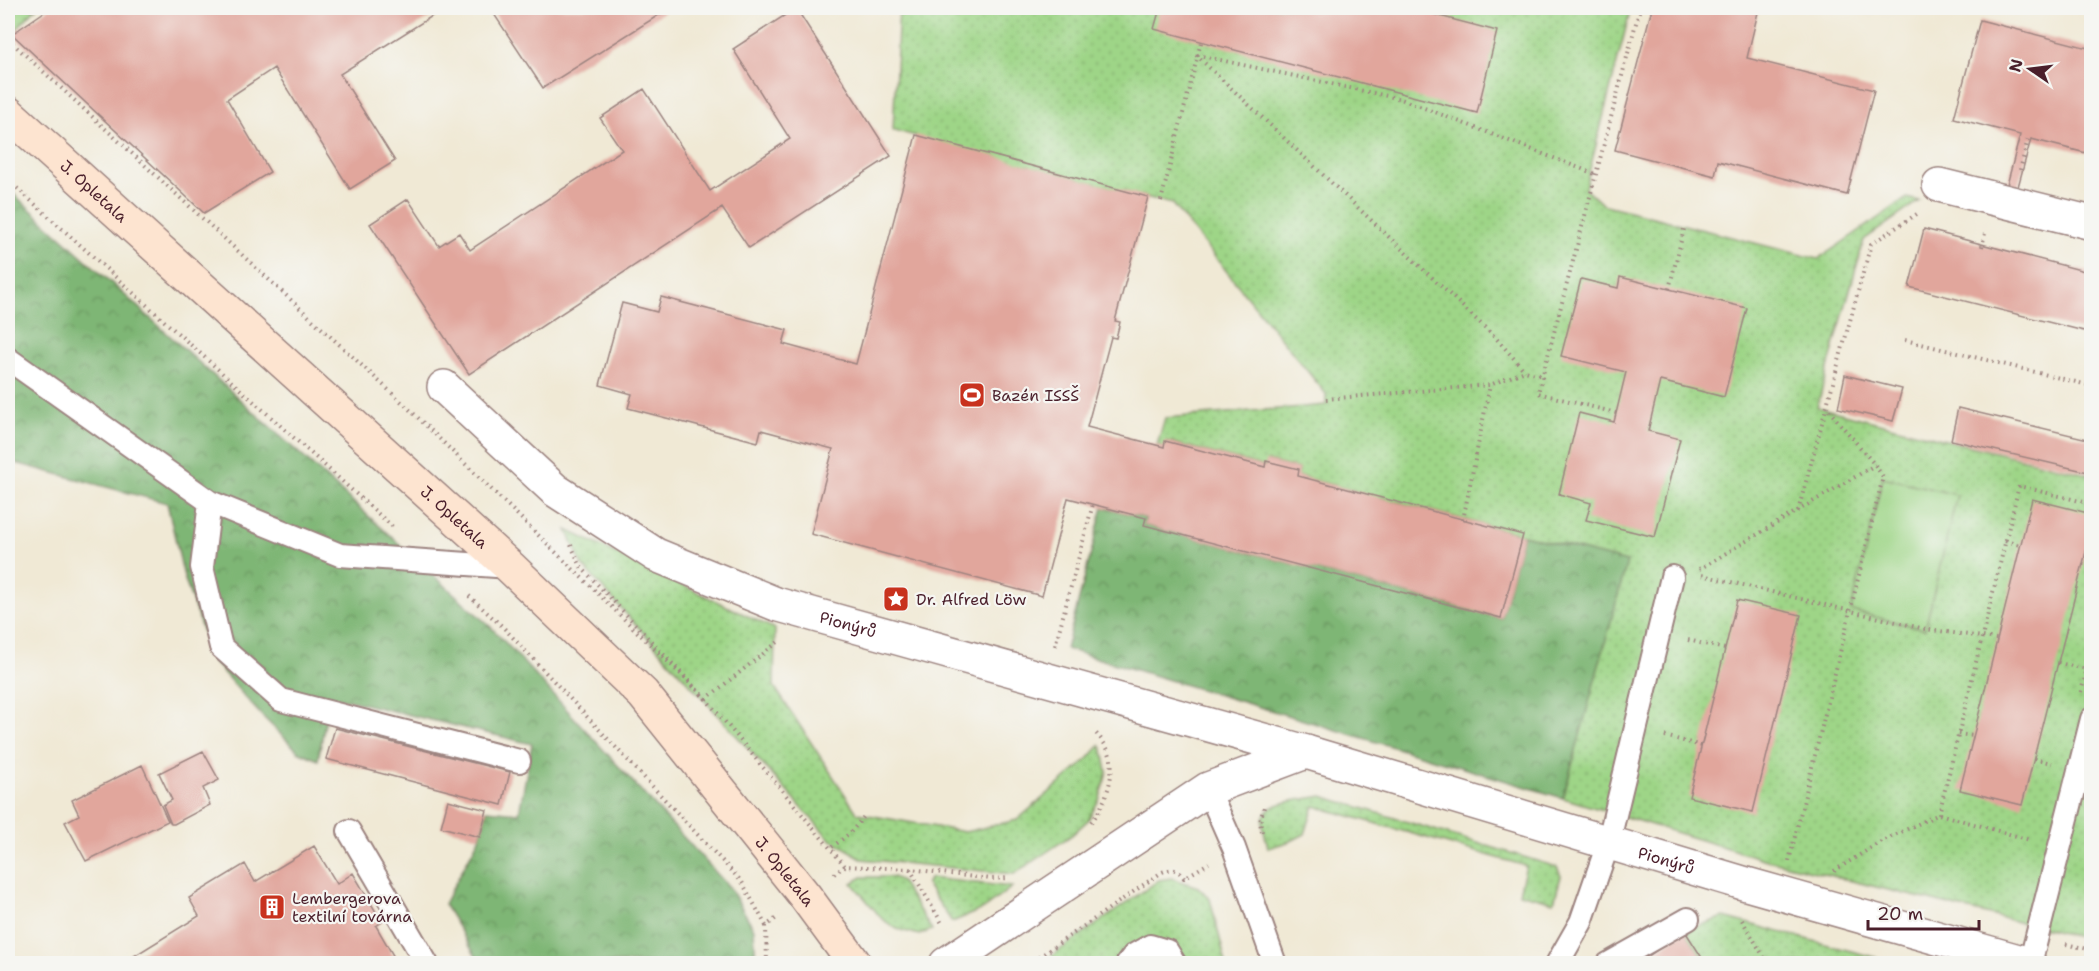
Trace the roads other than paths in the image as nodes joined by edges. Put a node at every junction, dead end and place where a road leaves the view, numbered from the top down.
1 (8, 113) edge
2 (1932, 197) road end
3 (2091, 223) edge
4 (8, 359) edge
5 (444, 387) dead end
6 (210, 502) junction
7 (510, 567) junction
8 (1672, 577) dead end
9 (2085, 710) edge
10 (1306, 752) junction
11 (519, 761) dead end
12 (1208, 789) junction
13 (349, 831) dead end
14 (1608, 844) junction
15 (1688, 919) dead end
16 (953, 959) edge
17 (427, 963) edge
18 (855, 963) edge
19 (1127, 963) edge
20 (1175, 963) edge
21 (1275, 963) edge
22 (1557, 963) edge
23 (1608, 963) edge
24 (2030, 963) edge

1 - 7 main road, J. Opletala
2 - 3 street
4 - 6 lane
5 - 10 street, Pionýrů
6 - 7 lane
6 - 11 lane
7 - 18 main road, J. Opletala
8 - 14 lane
9 - 24 lane
10 - 12 street
10 - 14 street, Pionýrů
12 - 16 street
12 - 21 lane
13 - 17 lane
14 - 22 lane
14 - 24 street, Pionýrů
15 - 23 lane
19 - 20 lane

